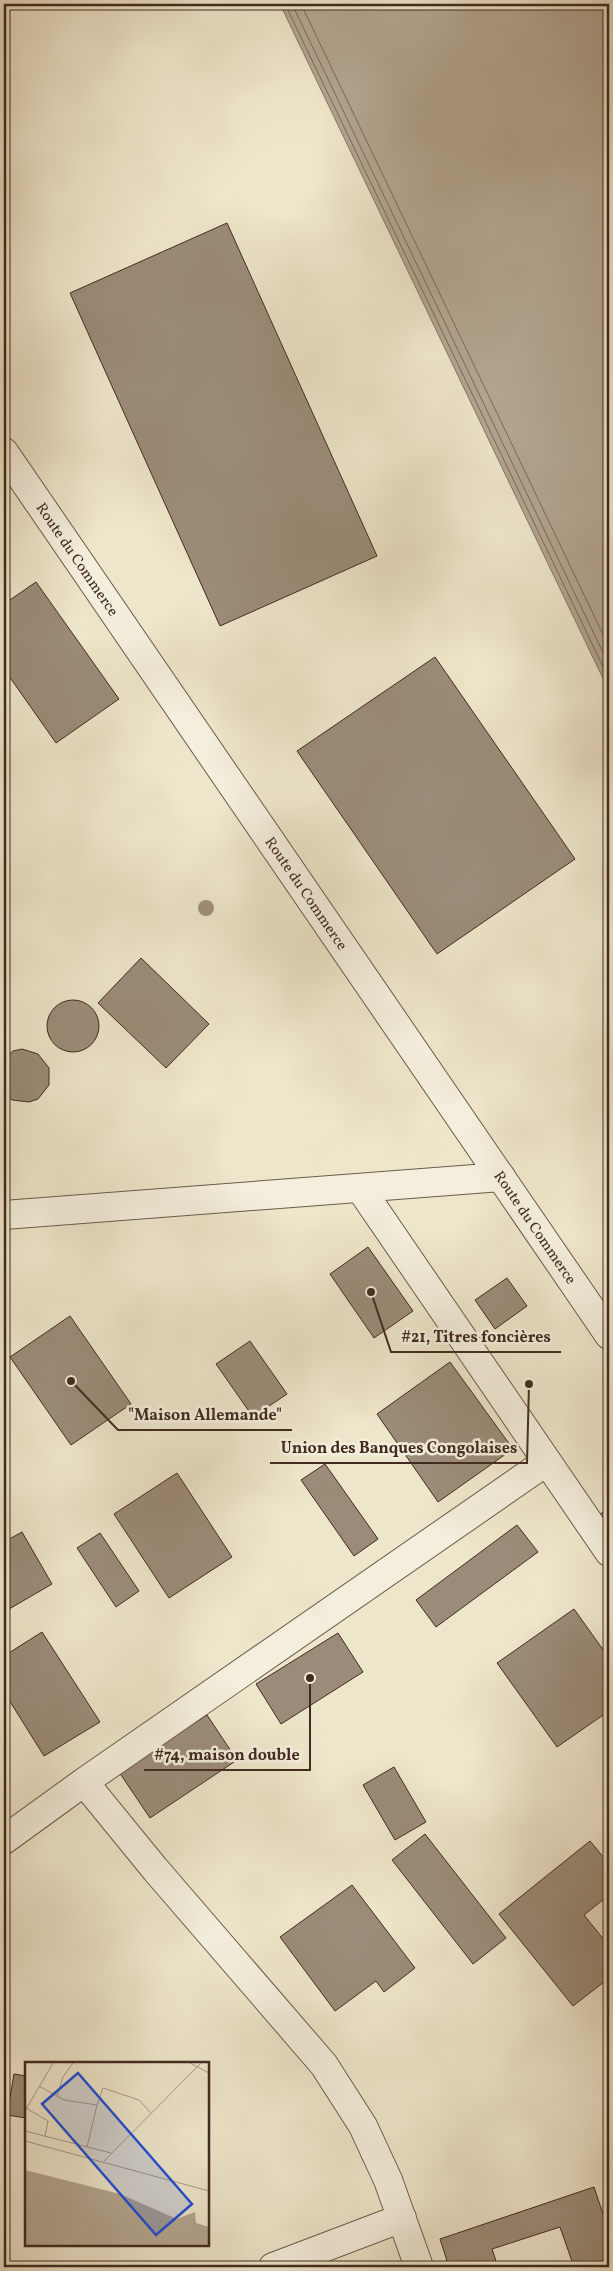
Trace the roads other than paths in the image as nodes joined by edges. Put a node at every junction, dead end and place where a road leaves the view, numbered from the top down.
1 (4, 452) edge
2 (501, 1177) junction
3 (360, 1188) junction
4 (4, 1215) edge
5 (609, 1335) edge
6 (546, 1462) junction
7 (609, 1552) edge
8 (84, 1782) junction
9 (4, 1840) edge
10 (402, 2218) junction
11 (273, 2267) edge
12 (419, 2267) edge

1 - 2 street, Route du Commerce
2 - 3 street
2 - 5 street, Route du Commerce
3 - 4 street
3 - 6 street
6 - 7 street
6 - 8 street
8 - 9 street
8 - 10 street
10 - 11 street
10 - 12 street

